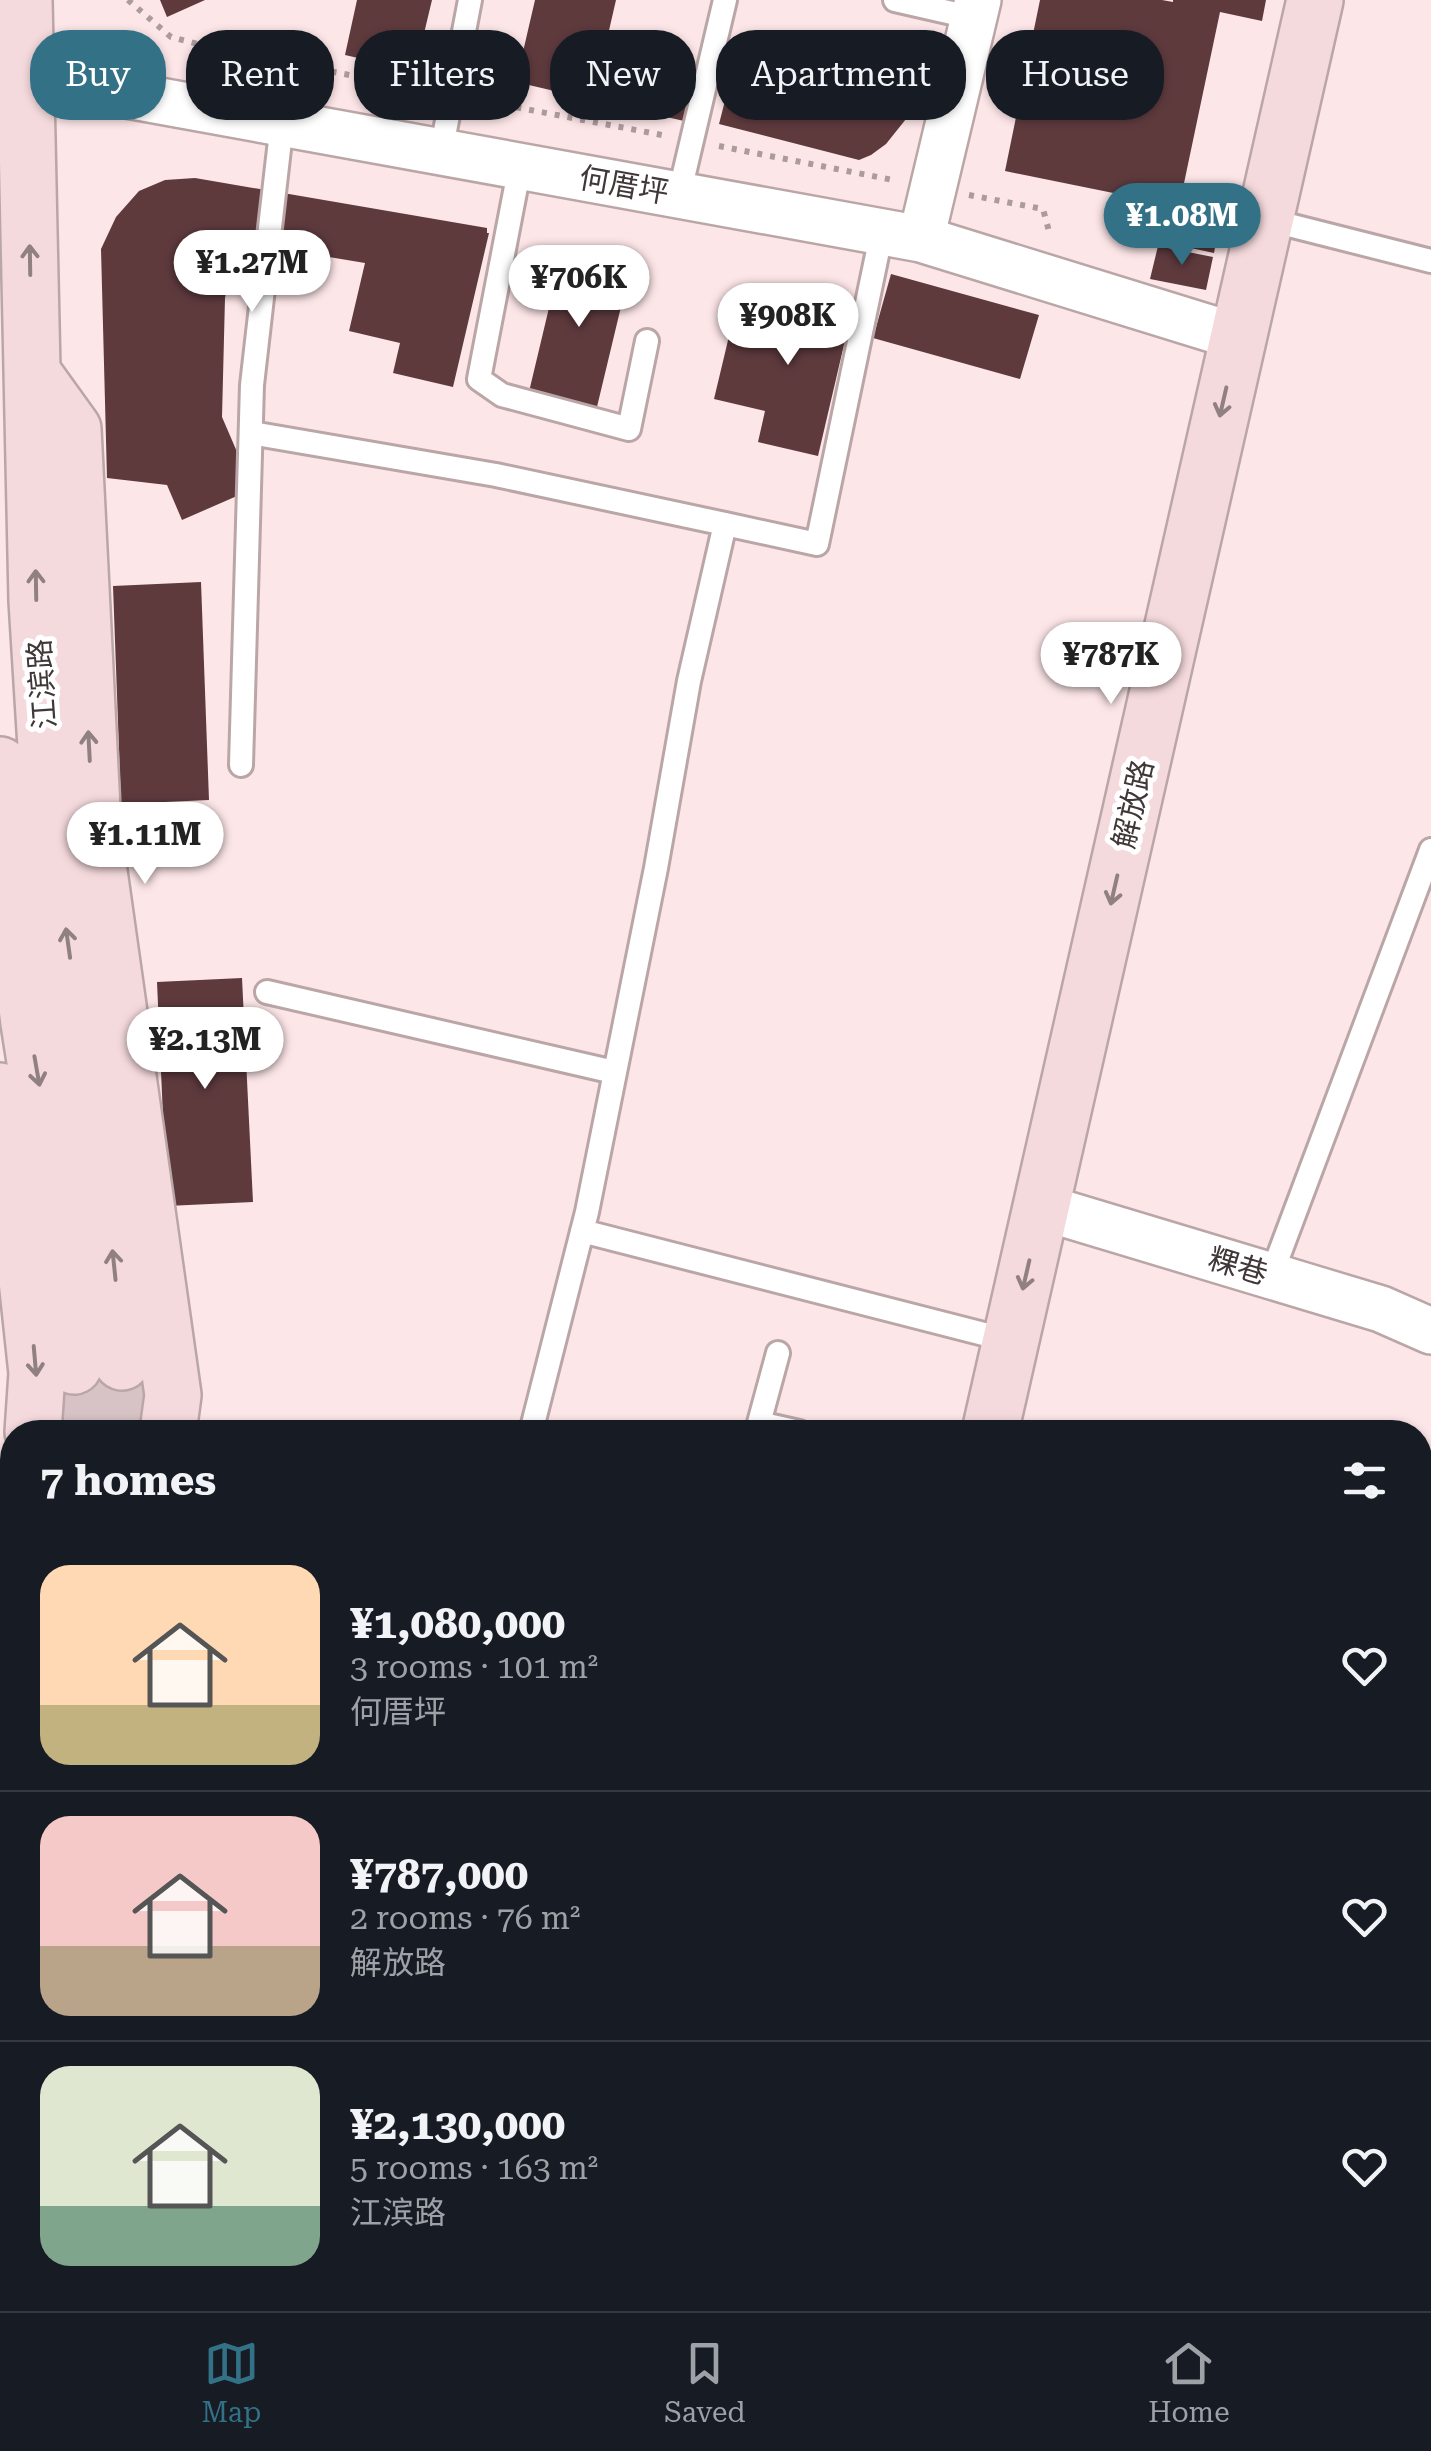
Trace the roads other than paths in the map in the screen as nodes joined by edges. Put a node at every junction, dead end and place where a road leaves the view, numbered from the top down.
1 (24, 0) edge
2 (470, 0) edge
3 (725, 0) edge
4 (895, 0) edge
5 (1315, 0) edge
6 (976, 9) edge
7 (13, 74) edge
8 (282, 123) junction
9 (441, 152) junction
10 (520, 166) junction
11 (679, 195) junction
12 (1265, 219) junction
13 (901, 235) junction
14 (1431, 261) edge
15 (1238, 337) junction
16 (646, 341) dead end
17 (32, 372) junction
18 (251, 433) junction
19 (725, 524) junction
20 (240, 765) dead end
21 (0, 766) edge
22 (1431, 850) edge
23 (266, 992) dead end
24 (614, 1072) junction
25 (0, 1091) edge
26 (1042, 1207) junction
27 (582, 1232) junction
28 (12, 1250) edge
29 (1271, 1276) junction
30 (1431, 1331) edge
31 (1011, 1341) junction
32 (778, 1353) dead end
33 (34, 1420) edge
34 (170, 1420) edge
35 (534, 1420) edge
36 (760, 1420) edge
37 (993, 1420) edge

1 - 7 street, 江滨路
2 - 9 lane
3 - 11 lane
4 - 6 lane
5 - 12 street, 解放路
6 - 13 street
7 - 8 street, 何厝坪
17 -> 7 street, 江滨路
8 - 9 street, 何厝坪
8 - 18 lane
9 - 10 street, 何厝坪
10 - 11 street, 何厝坪
10 - 16 lane
11 - 13 street, 何厝坪
12 - 14 lane
12 - 15 street, 解放路
13 - 15 street, 何厝坪
13 - 19 lane
15 -> 26 street, 解放路
21 -> 17 street, 江滨路
34 -> 17 street
18 - 19 lane
18 - 20 lane
19 - 24 lane
22 - 29 lane
23 - 24 lane
24 - 27 lane
25 - 28 street
26 - 29 street, 粿巷
26 -> 31 street, 解放路
27 - 31 lane
27 - 35 lane
28 -> 33 street
29 - 30 street, 粿巷
31 - 37 street, 解放路
32 - 36 lane

